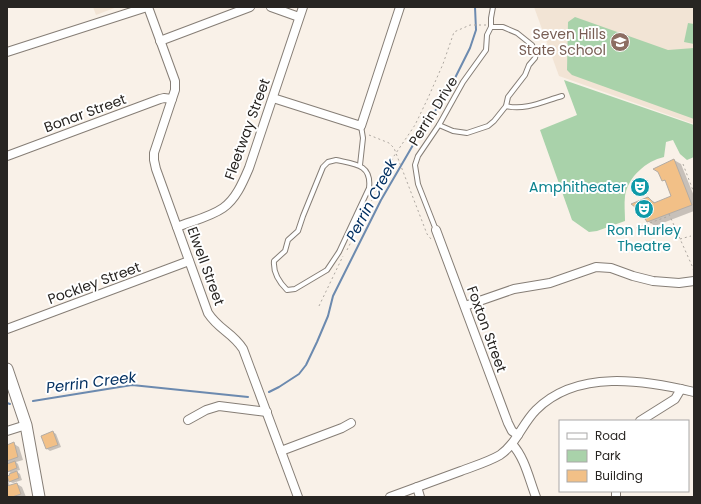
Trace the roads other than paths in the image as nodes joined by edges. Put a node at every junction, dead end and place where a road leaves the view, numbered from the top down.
1 (147, 7) edge
2 (250, 7) edge
3 (271, 7) edge
4 (303, 7) edge
5 (400, 7) edge
6 (493, 7) edge
7 (300, 17) junction
8 (491, 27) junction
9 (160, 41) junction
10 (7, 52) edge
11 (562, 96) dead end
12 (273, 98) junction
13 (172, 99) junction
14 (506, 106) junction
15 (439, 125) junction
16 (361, 130) junction
17 (7, 156) edge
18 (360, 165) junction
19 (177, 227) junction
20 (436, 230) joint
21 (189, 261) junction
22 (694, 281) edge
23 (465, 306) junction
24 (7, 329) edge
25 (7, 369) edge
26 (681, 389) junction
27 (694, 392) edge
28 (267, 412) junction
29 (188, 420) dead end
30 (642, 420) edge
31 (351, 423) dead end
32 (26, 425) junction
33 (7, 432) edge
34 (518, 435) junction
35 (512, 444) junction
36 (281, 451) junction
37 (417, 487) junction
38 (39, 497) edge
39 (298, 497) edge
40 (390, 497) edge
41 (420, 497) edge
42 (536, 497) edge

1 - 9 street, Elwell Street
1 - 10 street
2 - 9 street
3 - 7 street
4 - 7 street, Fleetway Street
5 - 16 street
6 - 8 lane, Perrin Drive
7 - 12 street, Fleetway Street
8 - 14 lane
8 - 15 lane, Perrin Drive
9 - 13 street, Elwell Street
11 - 14 lane
12 - 16 street
12 - 19 street, Fleetway Street
13 - 17 street, Bonar Street
13 - 19 street, Elwell Street
14 - 15 lane
15 - 20 lane, Perrin Drive
16 - 18 lane
18 - 18 lane
19 - 21 street, Elwell Street
20 - 23 street, Foxton Street
21 - 24 street, Pockley Street
21 - 28 street, Elwell Street
22 - 23 street
23 - 34 street, Foxton Street
25 - 32 main road
26 - 27 street
26 - 30 street
26 - 34 street
28 - 29 street
28 - 36 street, Elwell Street
31 - 36 street
32 - 33 street
32 - 38 main road
34 - 35 street
35 - 37 street
35 - 42 street
36 - 39 street, Elwell Street
37 - 40 street
37 - 41 street

